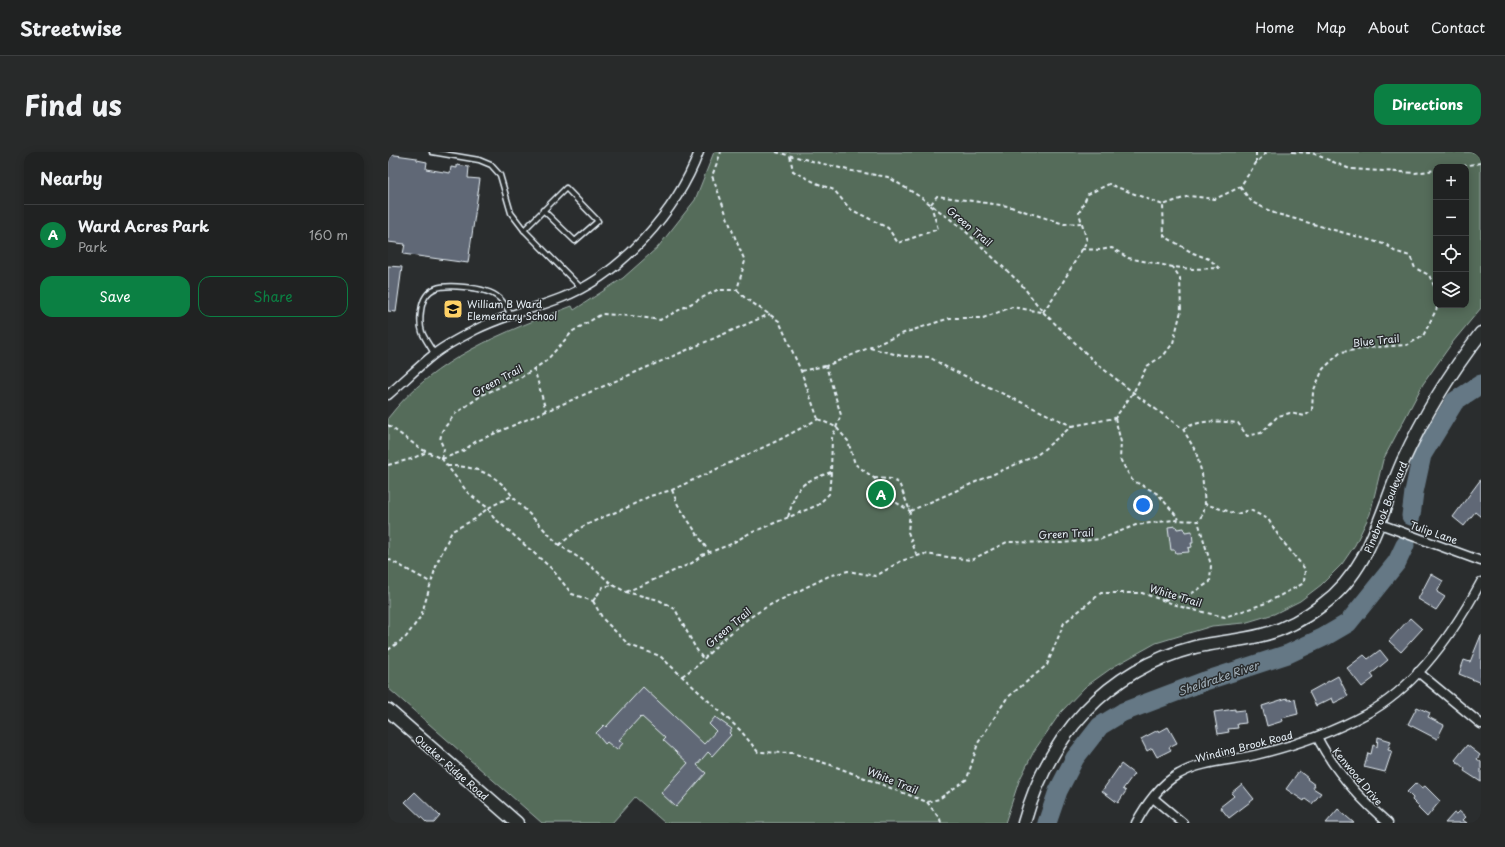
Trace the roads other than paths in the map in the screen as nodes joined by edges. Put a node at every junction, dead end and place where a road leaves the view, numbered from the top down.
1 (432, 152) edge
2 (700, 152) edge
3 (544, 210) junction
4 (524, 230) junction
5 (581, 288) junction
6 (512, 315) junction
7 (1481, 333) edge
8 (434, 354) junction
9 (388, 395) edge
10 (1380, 524) junction
11 (1481, 561) edge
12 (1481, 582) edge
13 (1418, 672) junction
14 (388, 710) edge
15 (1481, 724) edge
16 (1317, 737) junction
17 (1153, 798) junction
18 (517, 823) edge
19 (1024, 823) edge
20 (1136, 823) edge
21 (1183, 823) edge
22 (1388, 823) edge

1 - 4 lane
2 - 5 street
3 - 3 lane
3 - 4 lane
4 - 5 lane
5 - 6 street
6 - 8 street
6 - 8 lane
7 - 10 street, Pinebrook Boulevard
8 - 9 street
10 - 11 street, Tulip Lane
10 - 19 street, Pinebrook Boulevard
12 - 13 street, Winding Brook Road
13 - 15 street
13 - 16 street, Winding Brook Road
14 - 18 street, Quaker Ridge Road
16 - 17 street, Winding Brook Road
16 - 22 street, Kenwood Drive
17 - 20 street, Winding Brook Road
17 - 21 street

